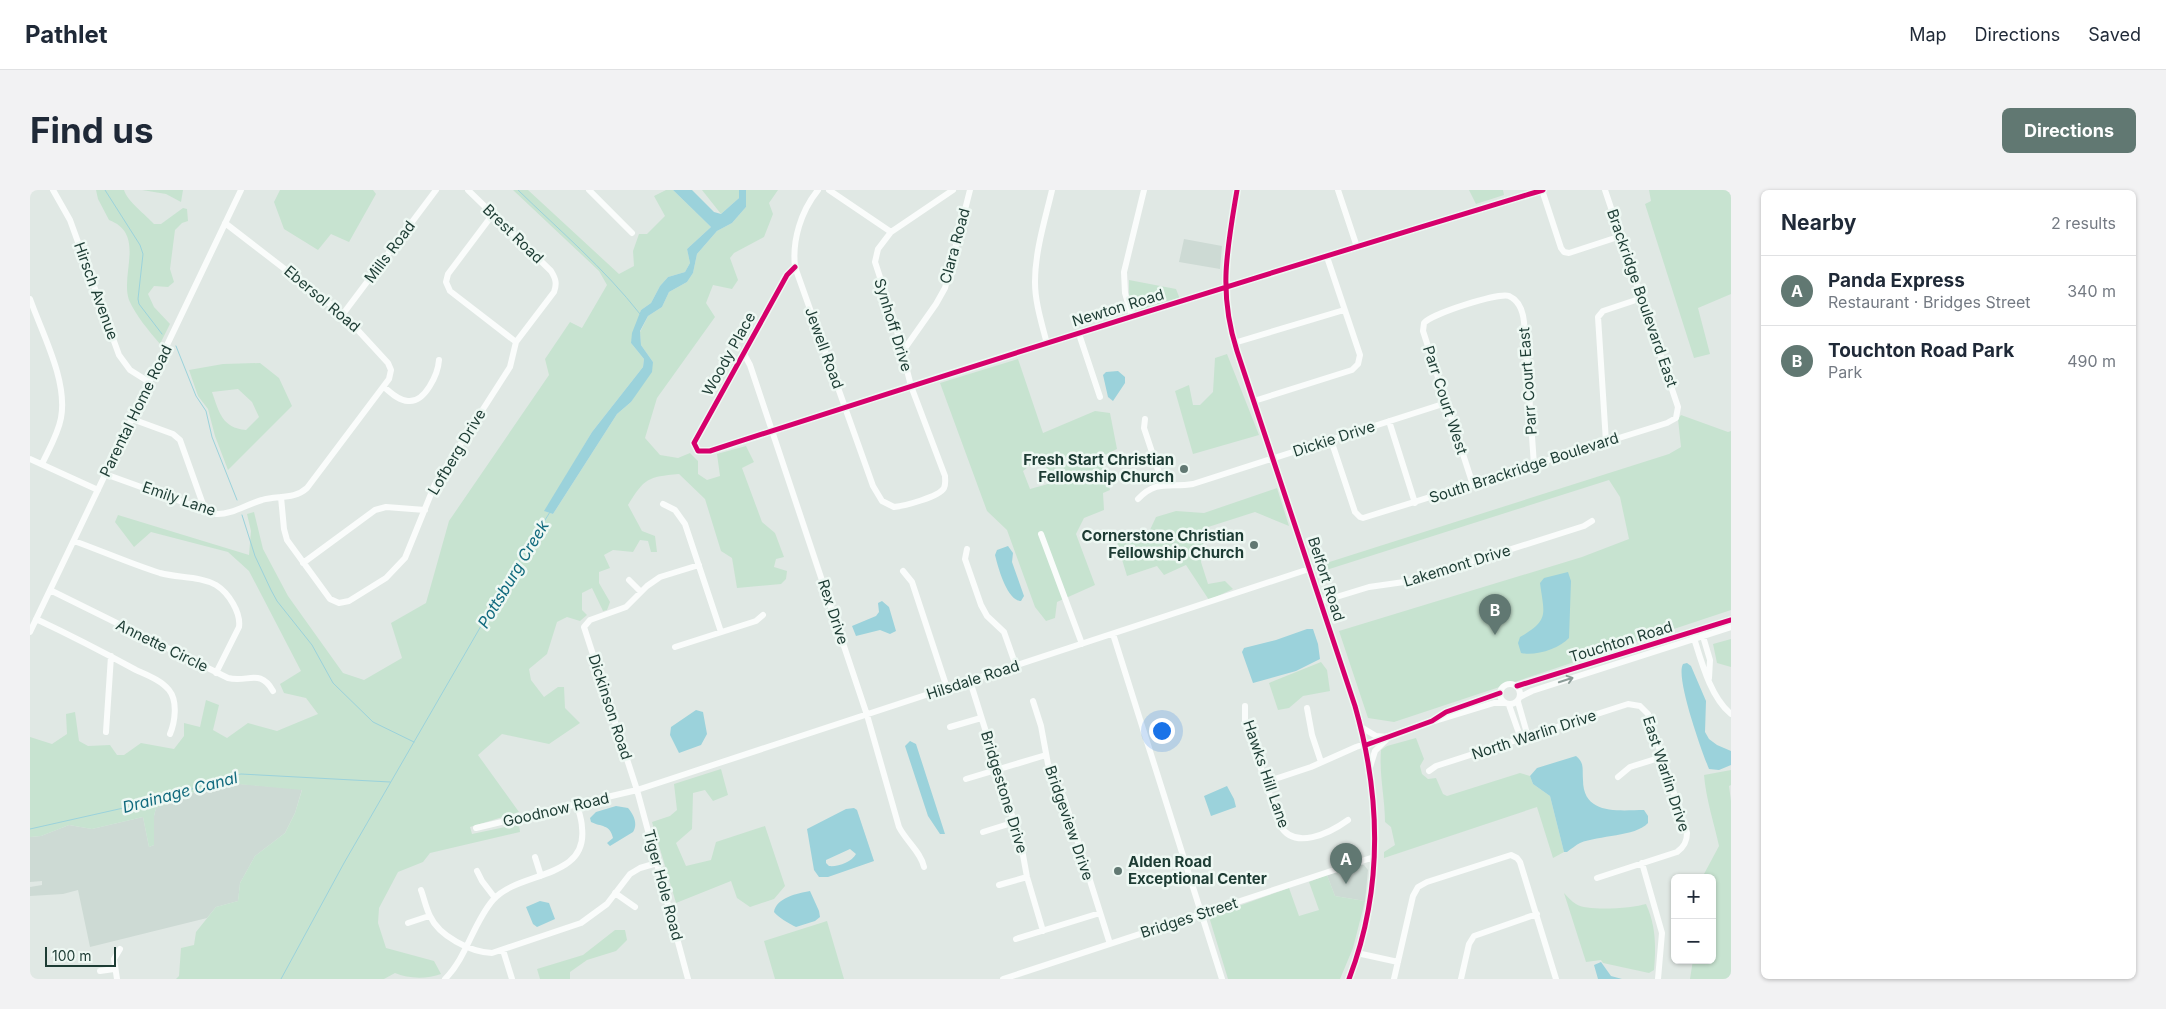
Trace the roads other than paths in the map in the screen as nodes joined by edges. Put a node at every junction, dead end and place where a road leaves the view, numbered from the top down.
1 (53, 190) edge
2 (241, 190) edge
3 (436, 190) edge
4 (468, 190) edge
5 (588, 190) edge
6 (818, 190) edge
7 (829, 190) edge
8 (953, 190) edge
9 (970, 190) edge
10 (1052, 190) edge
11 (1144, 190) edge
12 (1237, 190) edge
13 (1338, 190) edge
14 (1543, 190) edge
15 (1605, 190) edge
16 (493, 214) junction
17 (225, 223) junction
18 (891, 232) junction
19 (632, 233) dead end
20 (1621, 236) junction
21 (1358, 247) junction
22 (1327, 257) junction
23 (794, 267) junction
24 (556, 280) joint
25 (1225, 288) junction
26 (1642, 298) junction
27 (30, 299) edge
28 (1514, 299) joint
29 (1344, 310) junction
30 (343, 314) junction
31 (1132, 317) junction
32 (1079, 334) junction
33 (516, 342) junction
34 (1234, 343) junction
35 (1047, 344) junction
36 (903, 351) junction
37 (744, 354) junction
38 (439, 360) dead end
39 (150, 382) junction
40 (911, 386) junction
41 (384, 387) junction
42 (1100, 397) dead end
43 (1254, 401) junction
44 (1446, 403) junction
45 (1678, 406) joint
46 (846, 408) junction
47 (1145, 418) dead end
48 (132, 419) junction
49 (1389, 421) junction
50 (772, 430) junction
51 (1331, 440) junction
52 (1606, 442) junction
53 (702, 452) joint
54 (1272, 458) junction
55 (30, 459) edge
56 (42, 464) junction
57 (1534, 465) junction
58 (106, 474) junction
59 (1163, 485) junction
60 (1473, 485) junction
61 (98, 490) junction
62 (281, 497) junction
63 (1138, 499) dead end
64 (1415, 503) junction
65 (663, 504) dead end
66 (885, 504) joint
67 (205, 510) junction
68 (425, 510) junction
69 (1592, 521) dead end
70 (1041, 534) dead end
71 (74, 541) junction
72 (967, 549) dead end
73 (303, 563) junction
74 (699, 565) junction
75 (1309, 569) junction
76 (903, 571) dead end
77 (629, 580) dead end
78 (50, 590) junction
79 (641, 592) junction
80 (1320, 602) junction
81 (763, 615) dead end
82 (34, 620) edge
83 (1731, 620) edge
84 (1731, 627) edge
85 (30, 632) edge
86 (721, 632) junction
87 (1702, 633) junction
88 (1113, 634) junction
89 (1694, 636) junction
90 (1082, 644) junction
91 (675, 647) dead end
92 (111, 656) junction
93 (1710, 660) junction
94 (1702, 662) junction
95 (1016, 666) junction
96 (216, 673) junction
97 (1710, 678) junction
98 (970, 681) junction
99 (1518, 686) junction
100 (946, 688) junction
101 (273, 691) dead end
102 (1500, 694) junction
103 (1519, 699) junction
104 (1033, 701) dead end
105 (1507, 704) junction
106 (1245, 706) dead end
107 (1640, 706) joint
108 (1307, 708) dead end
109 (1731, 714) edge
110 (867, 715) junction
111 (982, 718) junction
112 (1523, 719) junction
113 (1432, 721) junction
114 (1515, 721) junction
115 (1360, 727) junction
116 (950, 728) dead end
117 (106, 732) dead end
118 (170, 734) dead end
119 (1388, 737) junction
120 (1528, 737) junction
121 (1521, 739) junction
122 (1366, 745) junction
123 (1046, 755) junction
124 (1662, 757) junction
125 (1321, 762) junction
126 (1370, 769) junction
127 (996, 771) junction
128 (1429, 771) dead end
129 (1618, 777) dead end
130 (966, 779) dead end
131 (1266, 782) junction
132 (637, 790) junction
133 (577, 805) junction
134 (1348, 820) dead end
135 (1015, 822) junction
136 (476, 828) dead end
137 (983, 832) dead end
138 (535, 857) dead end
139 (1374, 857) junction
140 (657, 863) junction
141 (1642, 863) junction
142 (924, 867) dead end
143 (477, 871) dead end
144 (541, 876) junction
145 (1027, 877) junction
146 (1596, 878) dead end
147 (999, 885) dead end
148 (421, 890) dead end
149 (615, 894) junction
150 (495, 898) junction
151 (635, 907) dead end
152 (1100, 913) junction
153 (1202, 914) junction
154 (1537, 914) junction
155 (430, 916) junction
156 (408, 923) dead end
157 (1044, 931) junction
158 (1016, 939) dead end
159 (1110, 944) junction
160 (466, 946) junction
161 (120, 949) dead end
162 (502, 950) junction
163 (1357, 953) junction
164 (1398, 962) junction
165 (114, 968) junction
166 (100, 971) dead end
167 (117, 979) edge
168 (446, 979) edge
169 (512, 979) edge
170 (688, 979) edge
171 (1003, 979) edge
172 (1222, 979) edge
173 (1348, 979) edge
174 (1394, 979) edge
175 (1461, 979) edge
176 (1556, 979) edge
177 (1658, 979) edge

1 - 39 street, Hirsch Avenue
2 - 17 street, Parental Home Road
3 - 30 street, Mills Road
4 - 16 street, Brest Road
5 - 19 street
6 - 23 street, Jewell Road
7 - 18 street
8 - 18 street, Synhoff Drive
9 - 36 street, Clara Road
10 - 35 street
11 - 31 street
12 - 25 street, Belfort Road
13 - 21 street
14 - 20 street
14 - 21 street, Newton Road
15 - 20 street, Brackridge Boulevard East
16 - 24 street, Brest Road
16 - 33 street
17 - 30 street, Ebersol Road
17 - 39 street, Parental Home Road
18 - 36 street, Synhoff Drive
20 - 26 street, Brackridge Boulevard East
21 - 22 street, Newton Road
22 - 25 street, Newton Road
22 - 29 street
23 - 37 street, Woody Place
23 - 46 street, Jewell Road
24 - 33 street, Lofberg Drive
25 - 31 street, Newton Road
25 - 34 street, Belfort Road
26 - 45 street, Brackridge Boulevard East
26 - 52 street
27 - 56 street
28 - 44 street, Parr Court West
28 - 57 street, Parr Court East
29 - 34 street
29 - 43 street
30 - 41 street, Ebersol Road
31 - 32 street, Newton Road
32 - 35 street, Newton Road
32 - 42 street
33 - 68 street, Lofberg Drive
34 - 43 street, Belfort Road
35 - 40 street, Newton Road
36 - 40 street, Synhoff Drive
37 - 50 street, Rex Drive
37 - 53 street, Woody Place
38 - 41 street
39 - 48 street, Parental Home Road
40 - 46 street, Newton Road
40 - 66 street, Synhoff Drive
41 - 62 street, Ebersol Road
43 - 54 street, Belfort Road
44 - 49 street, Dickie Drive
44 - 60 street, Parr Court West
45 - 52 street, South Brackridge Boulevard
46 - 50 street, Newton Road
46 - 66 street, Jewell Road
47 - 59 street
48 - 58 street, Parental Home Road
48 - 67 street
49 - 51 street, Dickie Drive
49 - 64 street
50 - 53 street, Newton Road
50 - 110 street, Rex Drive
51 - 54 street, Dickie Drive
51 - 64 street, South Brackridge Boulevard
52 - 57 street, South Brackridge Boulevard
54 - 59 street, Dickie Drive
54 - 75 street, Belfort Road
55 - 56 street
56 - 61 street
57 - 60 street, South Brackridge Boulevard
58 - 61 street, Parental Home Road
58 - 67 street, Emily Lane
59 - 63 street, Dickie Drive
60 - 64 street, South Brackridge Boulevard
61 - 71 street, Parental Home Road
62 - 67 street, Emily Lane
62 - 73 street
65 - 74 street
68 - 73 street
68 - 73 street, Lofberg Drive
69 - 80 street, Lakemont Drive
70 - 90 street
71 - 78 street, Parental Home Road
71 - 96 street
72 - 95 street
74 - 79 street
74 - 86 street
75 - 80 street, Belfort Road
75 - 88 street, Hilsdale Road
76 - 100 street
77 - 79 street
78 - 82 street, Parental Home Road
78 - 96 street, Annette Circle
79 - 132 street, Dickinson Road
80 - 115 street, Belfort Road
81 - 86 street
82 - 85 street, Parental Home Road
82 - 92 street
83 - 87 street, Touchton Road
84 - 87 street, Touchton Road
86 - 91 street
87 - 89 street, Touchton Road
87 - 93 street
88 - 90 street, Hilsdale Road
88 - 153 street
89 - 94 street
89 - 99 street, Touchton Road
103 -> 89 street, Touchton Road
90 - 95 street, Hilsdale Road
92 - 117 street
92 - 118 street
93 - 94 street
93 - 97 street
94 - 97 street
95 - 98 street, Hilsdale Road
96 - 101 street, Annette Circle
97 - 109 street
98 - 100 street, Hilsdale Road
98 - 111 street, Bridgestone Drive
99 - 102 street, Touchton Road
99 - 103 street
100 - 110 street, Hilsdale Road
102 - 105 street
102 - 113 street, Touchton Road
103 - 105 street, Touchton Road
103 - 112 street
104 - 123 street, Bridgeview Drive
105 - 113 street, Touchton Road
105 - 114 street
106 - 131 street, Hawks Hill Lane
107 - 120 street, North Warlin Drive
107 - 124 street, East Warlin Drive
108 - 125 street
110 - 132 street, Hilsdale Road
110 - 142 street, Rex Drive
111 - 116 street
111 - 127 street, Bridgestone Drive
112 - 114 street
112 - 120 street
113 - 119 street, Touchton Road
114 - 121 street
115 - 119 street
115 - 122 street, Belfort Road
119 - 122 street, Touchton Road
119 - 126 street
120 - 121 street, North Warlin Drive
121 - 128 street, North Warlin Drive
122 - 125 street, Touchton Road
122 - 126 street, Belfort Road
123 - 127 street
123 - 152 street, Bridgeview Drive
124 - 129 street
124 - 141 street, East Warlin Drive
125 - 131 street, Touchton Road
126 - 139 street, Belfort Road
127 - 130 street
127 - 135 street, Bridgestone Drive
131 - 134 street, Hawks Hill Lane
132 - 133 street, Goodnow Road
132 - 140 street, Tiger Hole Road
133 - 136 street, Goodnow Road
133 - 144 street
135 - 137 street
135 - 145 street, Bridgestone Drive
138 - 144 street
139 - 153 street, Bridges Street
139 - 163 street, Belfort Road
140 - 149 street
140 - 170 street, Tiger Hole Road
141 - 146 street
141 - 177 street
143 - 150 street
144 - 150 street
145 - 147 street
145 - 157 street, Bridgestone Drive
148 - 155 street
149 - 151 street
149 - 162 street
150 - 160 street
152 - 157 street
152 - 159 street, Bridgeview Drive
153 - 159 street, Bridges Street
153 - 172 street
154 - 164 street
154 - 175 street
154 - 176 street
155 - 156 street
155 - 160 street
157 - 158 street
159 - 171 street, Bridges Street
160 - 162 street
160 - 168 street
161 - 165 street
162 - 169 street
163 - 164 street
163 - 173 street, Belfort Road
164 - 174 street
165 - 166 street
165 - 167 street

